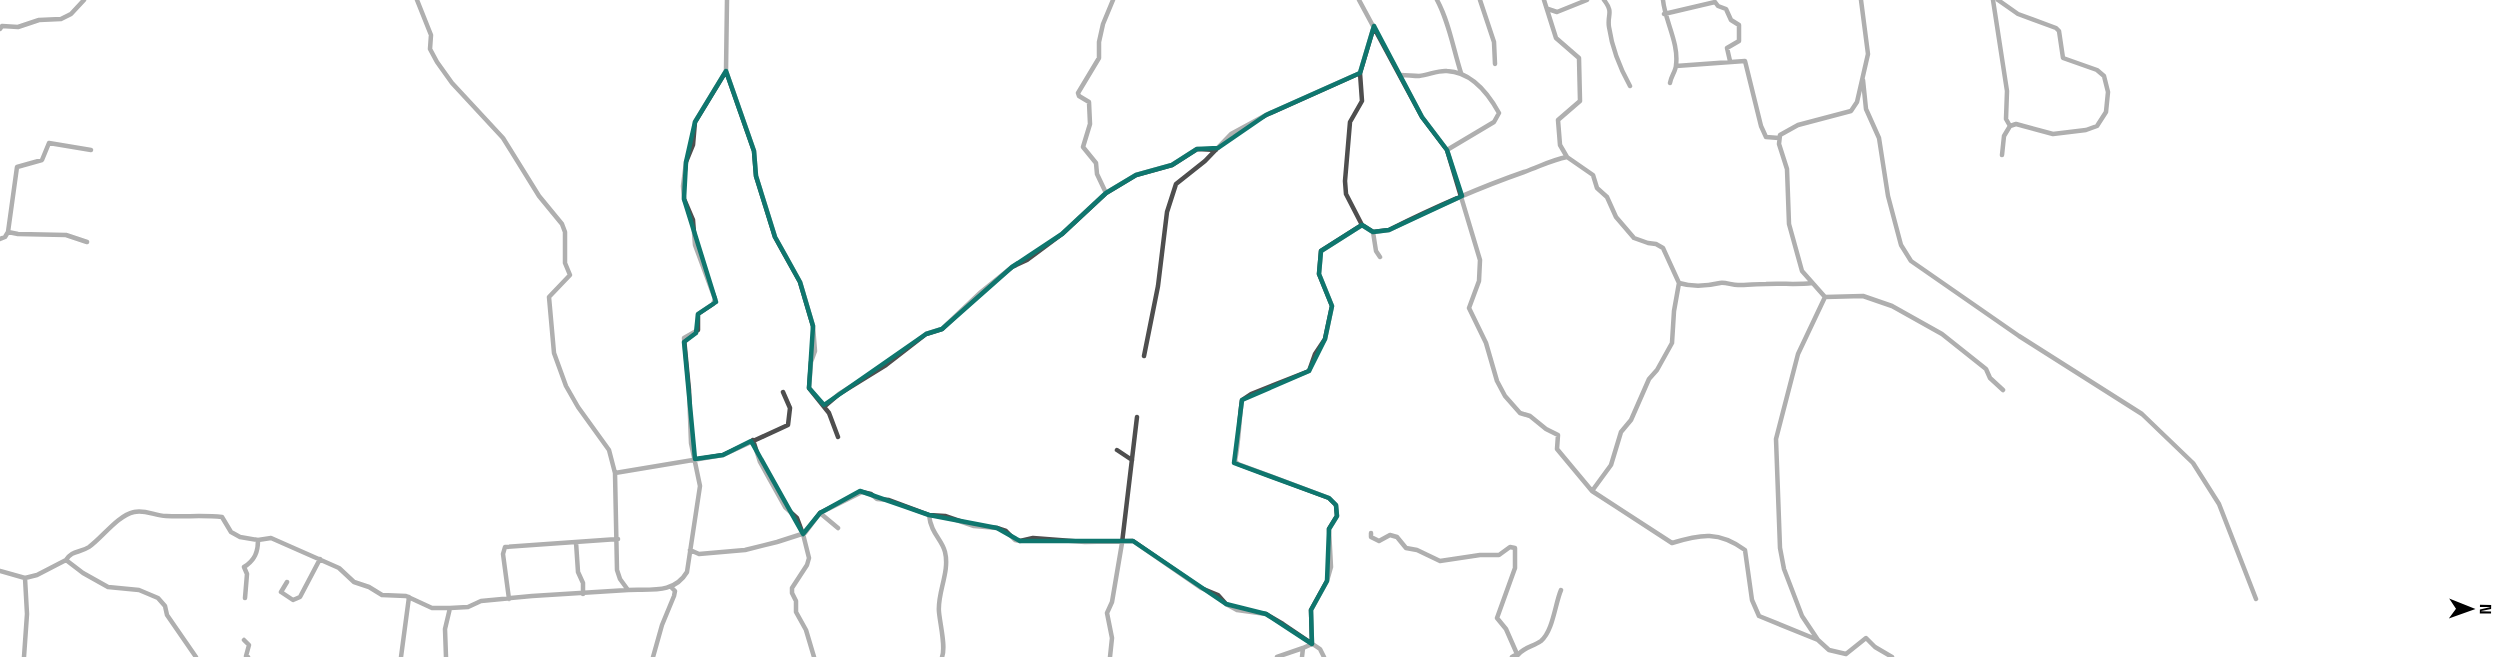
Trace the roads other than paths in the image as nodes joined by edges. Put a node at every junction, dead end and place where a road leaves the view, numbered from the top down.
1 (84, 0) edge
2 (417, 0) edge
3 (727, 0) edge
4 (1113, 0) edge
5 (1359, 0) edge
6 (1437, 0) edge
7 (1480, 0) edge
8 (1544, 0) edge
9 (1587, 0) edge
10 (1604, 0) edge
11 (1663, 0) edge
12 (1861, 0) edge
13 (1994, 0) edge
14 (1998, 0) edge
15 (1715, 1) edge
16 (1546, 7) junction
17 (1664, 14) junction
18 (1374, 26) junction
19 (0, 28) edge
20 (1730, 61) junction
21 (1495, 64) dead end
22 (1677, 66) junction
23 (726, 71) junction
24 (1360, 73) junction
25 (1461, 73) junction
26 (1401, 75) junction
27 (1863, 80) junction
28 (1670, 82) dead end
29 (1630, 86) dead end
30 (2010, 126) junction
31 (1779, 138) junction
32 (91, 150) dead end
33 (1216, 150) junction
34 (1447, 150) junction
35 (2002, 155) dead end
36 (1568, 157) junction
37 (1106, 192) junction
38 (1462, 196) junction
39 (1362, 225) junction
40 (8, 232) junction
41 (1373, 232) junction
42 (0, 239) edge
43 (87, 242) dead end
44 (1380, 257) dead end
45 (1679, 283) junction
46 (1812, 283) junction
47 (1825, 297) junction
48 (1144, 356) dead end
49 (2003, 390) dead end
50 (783, 392) dead end
51 (825, 406) junction
52 (1137, 417) dead end
53 (838, 437) dead end
54 (753, 440) junction
55 (1117, 450) dead end
56 (695, 459) junction
57 (1132, 460) junction
58 (615, 473) junction
59 (1592, 491) junction
60 (820, 513) junction
61 (929, 515) junction
62 (838, 528) dead end
63 (802, 534) junction
64 (1371, 534) dead end
65 (618, 539) junction
66 (258, 540) junction
67 (576, 542) junction
68 (1122, 543) junction
69 (690, 550) junction
70 (66, 560) junction
71 (320, 560) junction
72 (0, 571) edge
73 (25, 578) junction
74 (287, 582) dead end
75 (672, 588) junction
76 (628, 590) junction
77 (1561, 590) dead end
78 (583, 594) junction
79 (409, 597) junction
80 (245, 598) dead end
81 (509, 599) junction
82 (2256, 599) dead end
83 (450, 608) junction
84 (244, 640) dead end
85 (1818, 640) junction
86 (1312, 644) junction
87 (1303, 648) junction
88 (1516, 656) edge
89 (24, 657) edge
90 (196, 657) edge
91 (248, 657) edge
92 (401, 657) edge
93 (446, 657) edge
94 (653, 657) edge
95 (814, 657) edge
96 (942, 657) edge
97 (1110, 657) edge
98 (1277, 657) edge
99 (1302, 657) edge
100 (1324, 657) edge
101 (1892, 657) edge

1 - 19 street
2 - 58 street
3 - 23 street
4 - 37 street
5 - 18 street
6 - 25 street
7 - 21 street
8 - 16 street
9 - 16 street
10 - 29 street
11 - 17 street
12 - 27 street
13 - 30 street
14 - 30 street
15 - 17 street
15 - 20 street
16 - 36 street
17 - 22 street
18 - 24 street
18 - 26 street
20 - 22 street
20 - 31 street
22 - 28 street
23 - 51 street
23 - 56 street
24 - 33 street
24 - 39 street
25 - 26 street
25 - 34 street
26 - 34 street
27 - 31 street
27 - 82 street
30 - 35 street
31 - 46 street
32 - 40 street
33 - 37 street
33 - 48 street
34 - 38 street
36 - 38 street
36 - 45 street
37 - 51 street
38 - 41 street
38 - 59 street
39 - 41 street
39 - 86 street
40 - 42 street
40 - 43 street
41 - 44 street
45 - 46 street
45 - 59 street
46 - 47 street
47 - 49 street
47 - 85 street
50 - 54 street
51 - 53 street
52 - 57 street
54 - 56 street
54 - 63 street
55 - 57 street
56 - 58 street
56 - 69 street
57 - 68 street
58 - 65 street
59 - 85 street
60 - 61 street
60 - 62 street
60 - 63 street
61 - 68 street
61 - 96 street
63 - 69 street
63 - 95 street
64 - 88 street
65 - 67 street
65 - 76 street
66 - 70 street
66 - 71 street
66 - 80 street
67 - 78 street
67 - 81 street
68 - 86 street
68 - 97 street
69 - 75 street
70 - 73 street
70 - 90 street
71 - 74 street
71 - 79 street
72 - 73 street
73 - 89 street
75 - 76 street
75 - 94 street
76 - 78 street
77 - 88 street
78 - 81 street
79 - 83 street
79 - 92 street
81 - 83 street
83 - 93 street
84 - 91 street
85 - 101 street
86 - 87 street
86 - 100 street
87 - 98 street
87 - 99 street

